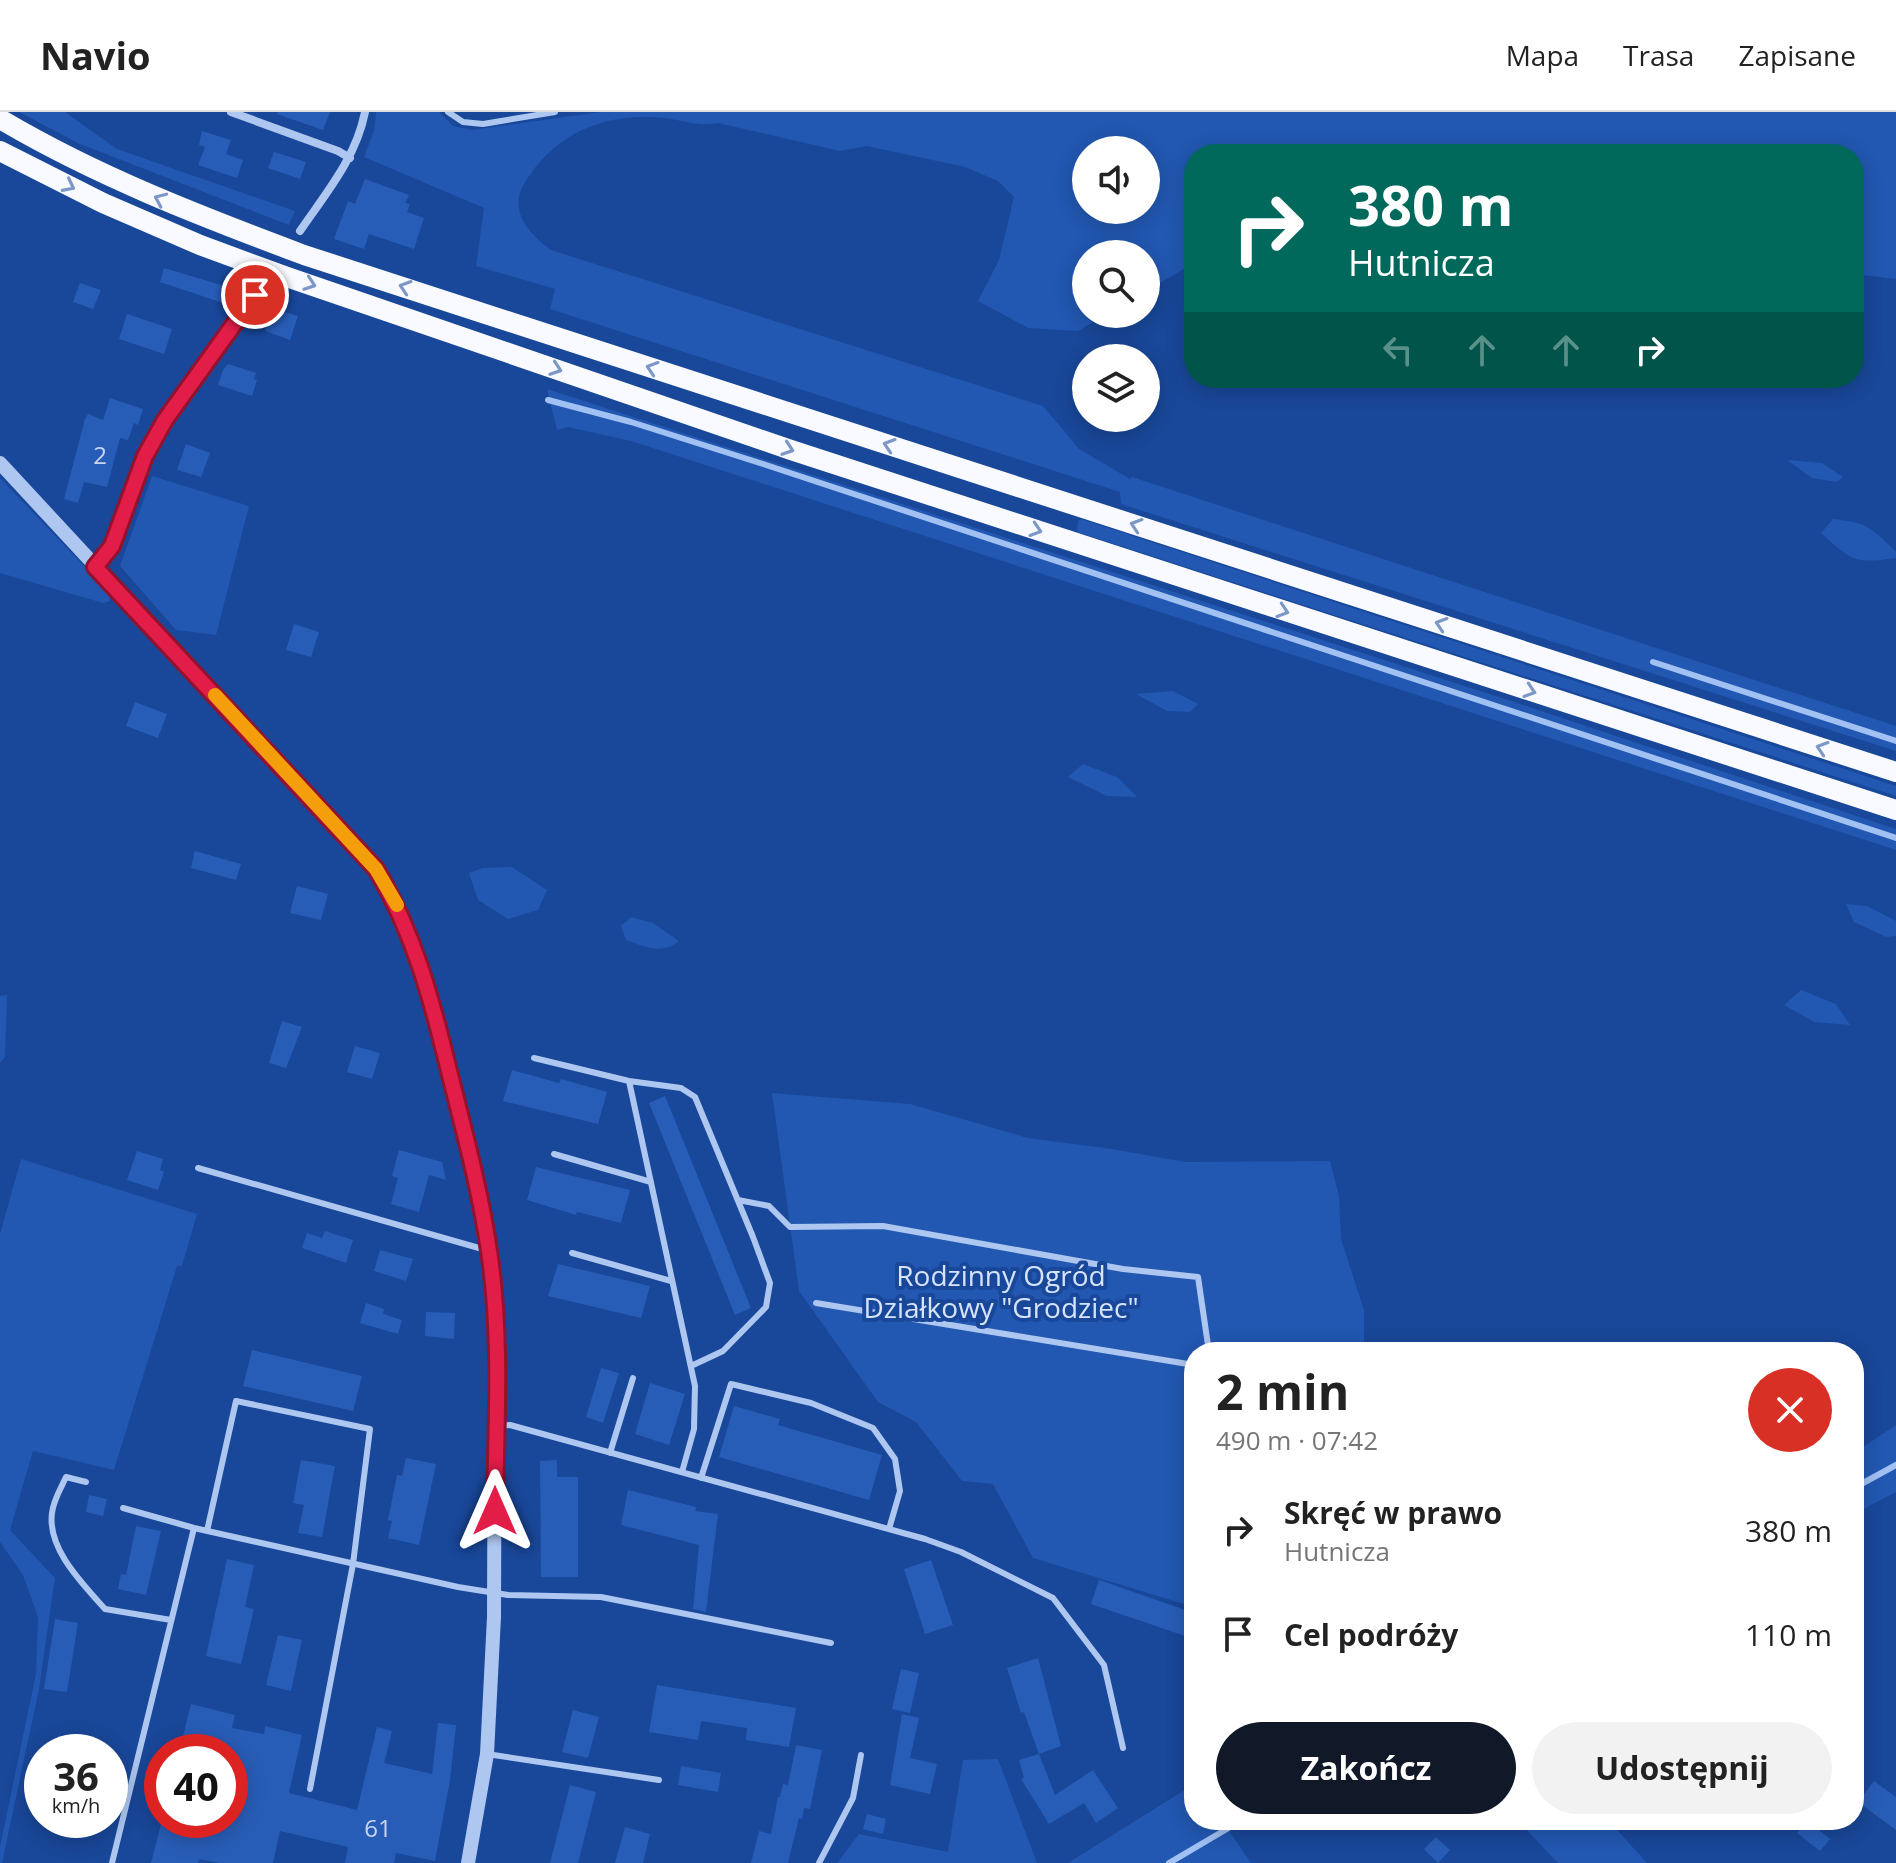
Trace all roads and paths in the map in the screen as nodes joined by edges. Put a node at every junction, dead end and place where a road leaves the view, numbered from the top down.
1 (231, 112) edge
2 (365, 112) edge
3 (448, 112) edge
4 (555, 112) edge
5 (0, 119) edge
6 (0, 151) edge
7 (350, 158) junction
8 (300, 231) dead end
9 (258, 290) dead end
10 (0, 463) edge
11 (95, 567) junction
12 (1896, 772) edge
13 (1896, 810) edge
14 (534, 1058) dead end
15 (629, 1081) junction
16 (554, 1154) dead end
17 (198, 1168) dead end
18 (651, 1182) junction
19 (738, 1200) junction
20 (489, 1251) junction
21 (572, 1253) dead end
22 (671, 1281) junction
23 (816, 1303) dead end
24 (1208, 1342) edge
25 (1184, 1363) edge
26 (691, 1366) junction
27 (633, 1378) dead end
28 (496, 1426) junction
29 (610, 1453) junction
30 (682, 1472) junction
31 (701, 1478) junction
32 (86, 1482) dead end
33 (123, 1508) dead end
34 (194, 1528) junction
35 (889, 1529) junction
36 (207, 1531) junction
37 (353, 1564) junction
38 (495, 1593) junction
39 (171, 1620) junction
40 (831, 1643) dead end
41 (1123, 1748) dead end
42 (487, 1754) junction
43 (861, 1755) dead end
44 (659, 1780) dead end
45 (310, 1789) dead end
46 (112, 1863) edge
47 (468, 1863) edge
48 (819, 1863) edge

1 - 7 street
2 - 7 street
3 - 4 lane
12 -> 5 main road
6 -> 13 main road
7 - 8 street
9 - 11 street
10 - 11 street
11 - 20 street
14 - 15 lane
15 - 18 lane
15 - 19 lane
16 - 18 lane
17 - 20 lane
18 - 22 lane
19 - 24 lane
19 - 26 lane
20 - 28 street
21 - 22 lane
22 - 26 lane
23 - 25 lane
26 - 30 lane
27 - 29 lane
28 - 29 lane
28 - 38 street
29 - 30 lane
30 - 31 lane
31 - 35 lane
31 - 35 lane
32 - 39 lane
33 - 34 lane
34 - 36 lane
34 - 39 lane
35 - 41 lane
36 - 37 lane
36 - 37 lane
37 - 38 lane
37 - 45 lane
38 - 40 lane
38 - 42 street
39 - 46 lane
42 - 44 lane
42 - 47 street
43 - 48 lane

